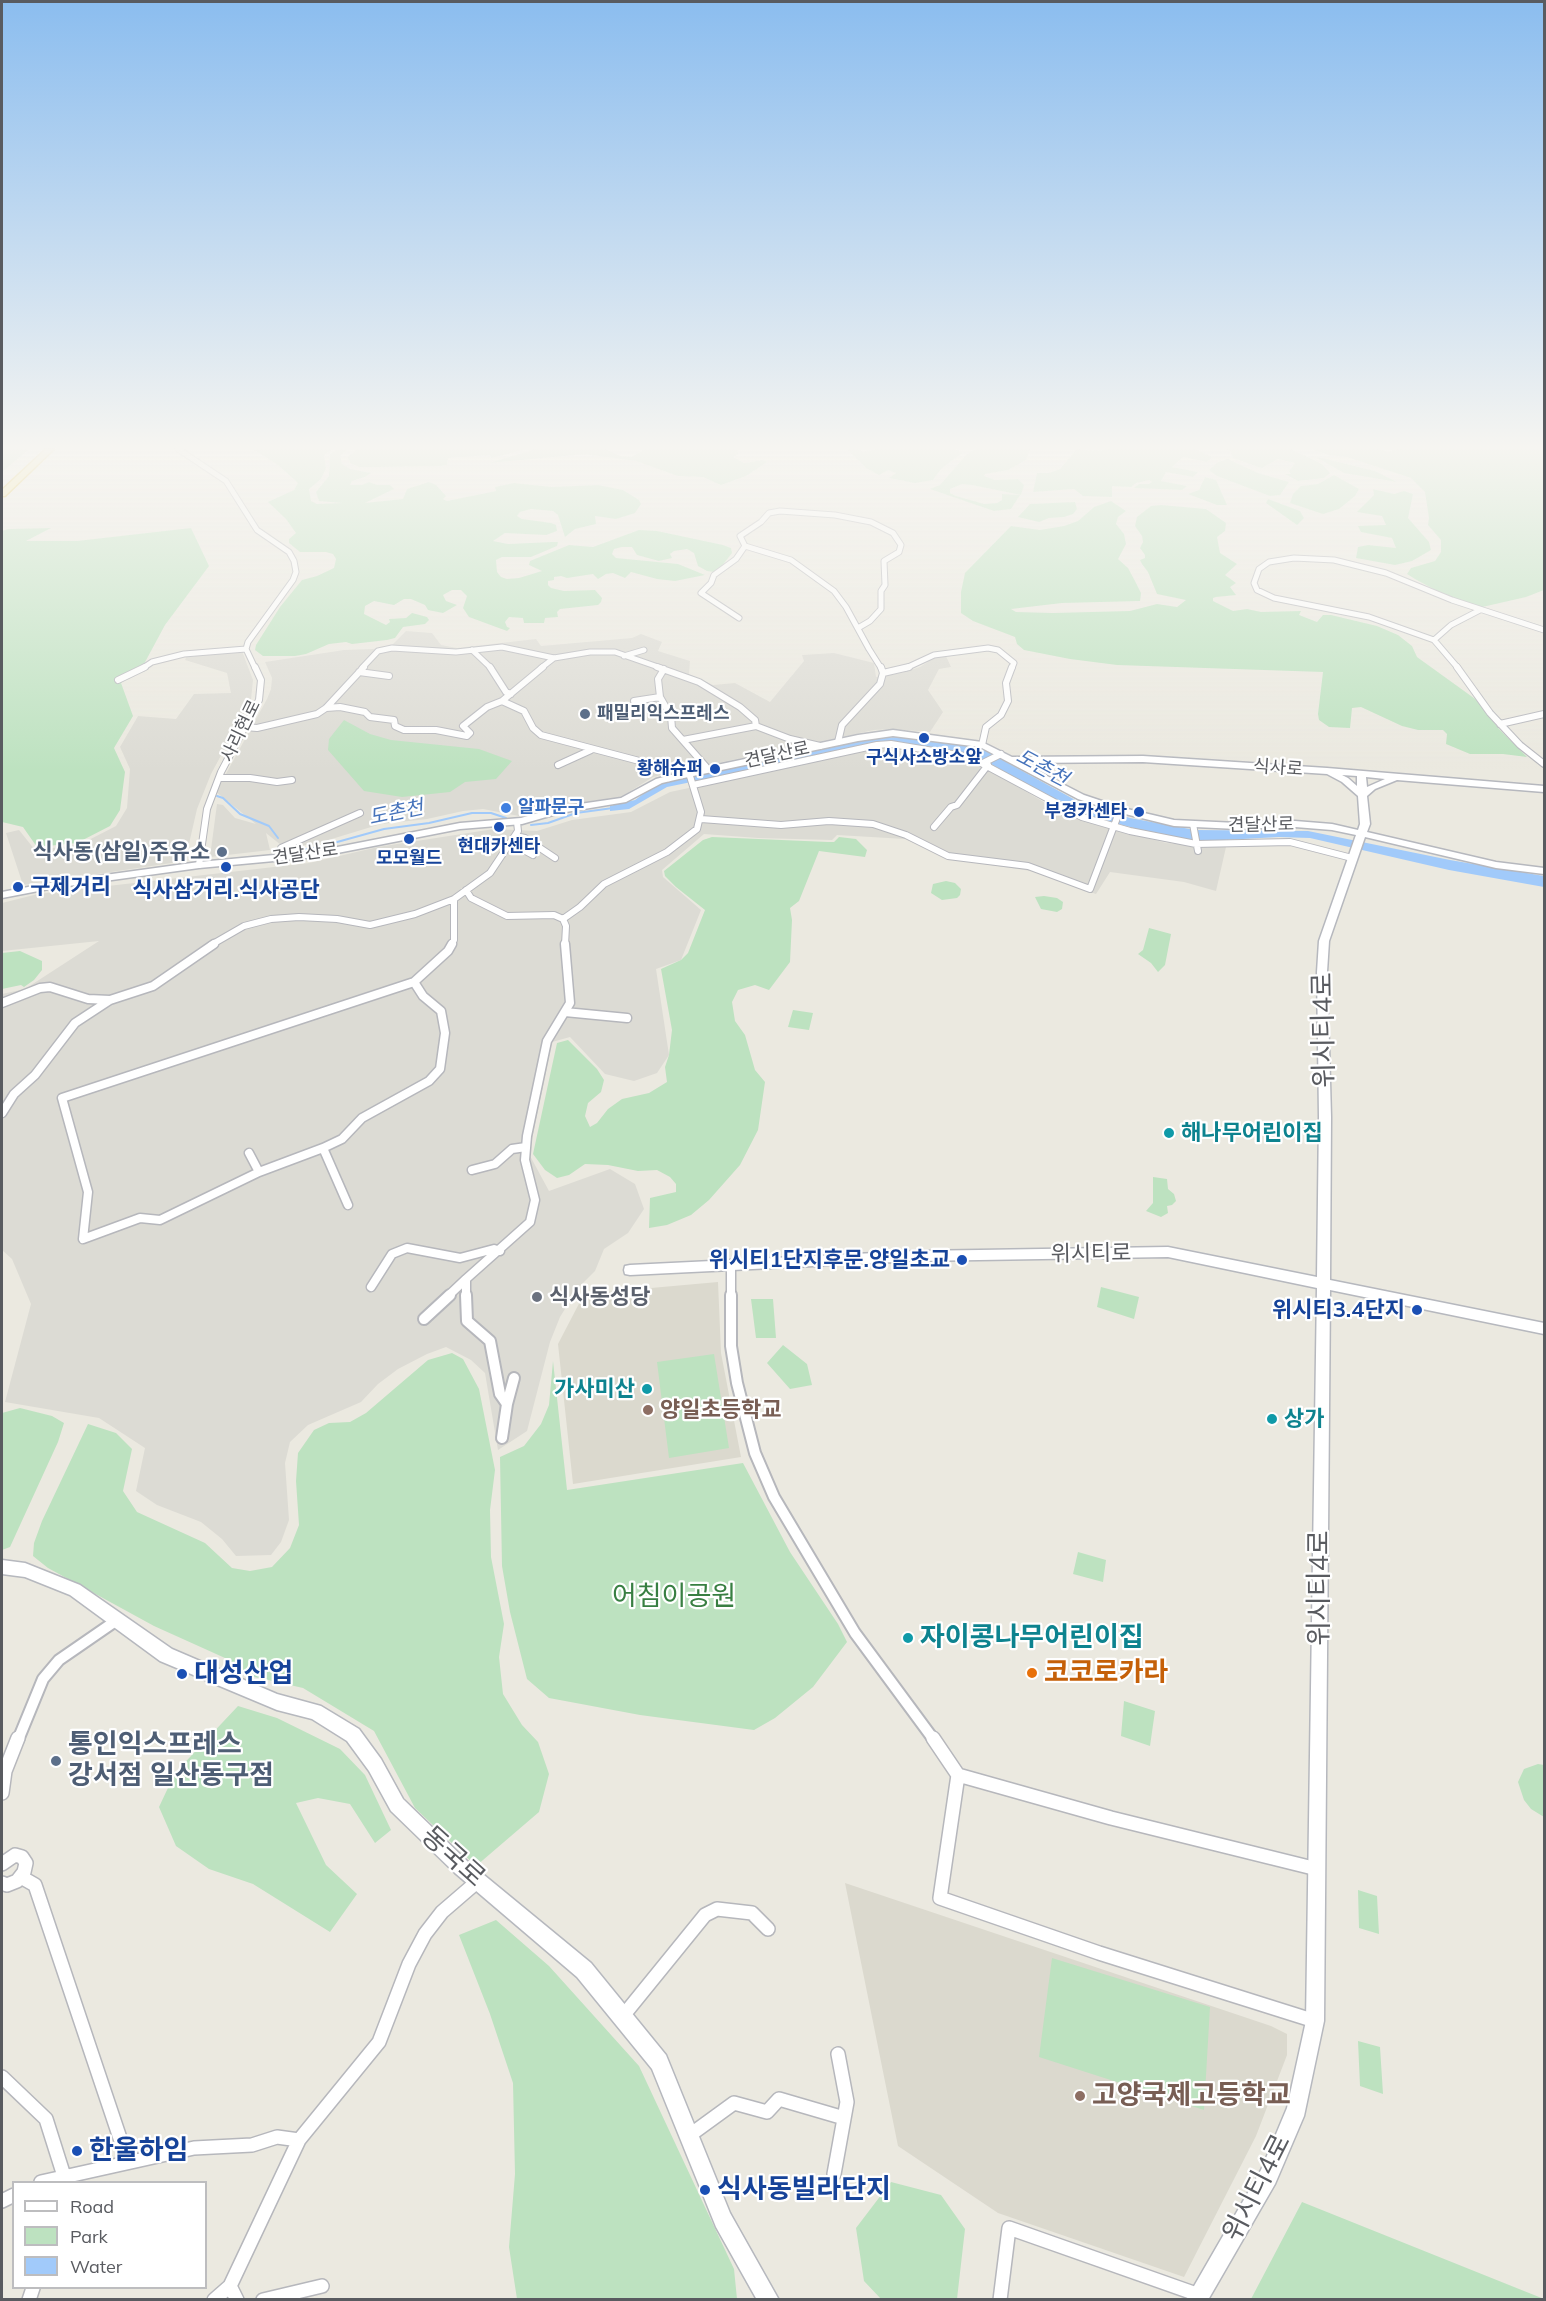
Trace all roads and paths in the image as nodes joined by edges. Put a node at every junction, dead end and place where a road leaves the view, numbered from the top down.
1 (291, 556) edge
2 (738, 556) edge
3 (779, 556) edge
4 (892, 556) edge
5 (1480, 610) junction
6 (739, 618) dead end
7 (858, 628) junction
8 (1545, 630) edge
9 (1434, 640) junction
10 (246, 649) junction
11 (472, 650) junction
12 (644, 650) dead end
13 (624, 656) junction
14 (554, 658) junction
15 (664, 669) junction
16 (359, 672) junction
17 (883, 673) junction
18 (389, 676) dead end
19 (118, 680) dead end
20 (511, 694) junction
21 (660, 697) junction
22 (502, 701) junction
23 (634, 701) dead end
24 (326, 708) junction
25 (1545, 714) edge
26 (1500, 724) junction
27 (756, 726) junction
28 (245, 727) junction
29 (684, 740) junction
30 (838, 742) junction
31 (820, 746) junction
32 (986, 746) junction
33 (591, 750) junction
34 (1000, 754) junction
35 (1073, 759) junction
36 (1011, 760) junction
37 (985, 763) junction
38 (1545, 764) edge
39 (558, 765) dead end
40 (708, 769) junction
41 (1327, 771) junction
42 (1362, 774) junction
43 (219, 778) junction
44 (669, 778) junction
45 (1396, 778) junction
46 (691, 779) junction
47 (292, 780) dead end
48 (1545, 789) edge
49 (1363, 795) junction
50 (1120, 811) junction
51 (360, 813) dead end
52 (701, 819) junction
53 (517, 822) junction
54 (1114, 825) junction
55 (1193, 825) junction
56 (934, 827) dead end
57 (1360, 836) junction
58 (513, 839) junction
59 (1196, 845) junction
60 (533, 855) dead end
61 (1353, 856) junction
62 (279, 858) junction
63 (555, 858) dead end
64 (199, 865) junction
65 (1545, 871) edge
66 (466, 890) junction
67 (2, 895) edge
68 (454, 899) junction
69 (563, 919) junction
70 (414, 982) junction
71 (110, 1000) junction
72 (2, 1003) edge
73 (565, 1012) junction
74 (627, 1018) dead end
75 (2, 1113) edge
76 (526, 1147) junction
77 (323, 1148) junction
78 (249, 1153) dead end
79 (472, 1170) dead end
80 (259, 1172) junction
81 (348, 1205) dead end
82 (500, 1251) junction
83 (731, 1265) junction
84 (630, 1270) dead end
85 (466, 1279) junction
86 (1321, 1283) junction
87 (371, 1287) dead end
88 (424, 1319) dead end
89 (1545, 1329) edge
90 (514, 1378) dead end
91 (507, 1404) junction
92 (502, 1438) dead end
93 (2, 1567) edge
94 (117, 1620) junction
95 (958, 1775) junction
96 (2, 1793) edge
97 (2, 1864) edge
98 (1317, 1869) junction
99 (21, 1877) junction
100 (478, 1881) junction
101 (2, 1883) edge
102 (768, 1929) dead end
103 (623, 2016) junction
104 (1316, 2021) junction
105 (838, 2054) dead end
106 (2, 2077) edge
107 (844, 2118) junction
108 (690, 2135) junction
109 (299, 2140) junction
110 (128, 2162) junction
111 (834, 2175) dead end
112 (63, 2179) edge
113 (322, 2286) dead end
114 (234, 2293) edge
115 (1197, 2297) edge
116 (214, 2300) edge
117 (263, 2300) edge
118 (768, 2300) edge
119 (1000, 2300) edge

1 - 10 street
2 - 6 street
3 - 7 street
4 - 7 street
5 - 8 street
5 - 9 street
5 - 9 street
7 - 17 street
9 - 26 street
10 - 19 street
10 - 28 street, 사리현로
11 - 14 street
11 - 16 street
11 - 20 street
12 - 13 street
13 - 14 street
13 - 15 street
14 - 20 street
15 - 21 street
15 - 27 street
16 - 18 street
16 - 24 street
17 - 30 street
17 - 32 street
20 - 22 street
21 - 23 street
21 - 29 street
22 - 24 street
22 - 33 street
24 - 28 street
25 - 26 street
26 - 38 street
27 - 29 street
27 - 31 street
28 - 43 street, 사리현로
29 - 40 street
30 - 31 street, 견달산로
30 - 32 street, 견달산로
31 - 40 street, 견달산로
32 - 34 street, 견달산로
32 - 35 street
33 - 39 street
33 - 44 street
34 - 36 street, 견달산로
34 - 37 street
35 - 36 street, 식사로
35 - 41 street, 식사로
36 - 50 street, 견달산로
37 - 46 street
37 - 54 street
37 - 56 street
40 - 46 street, 견달산로
41 - 42 street, 식사로
41 - 49 street
42 - 45 street, 식사로
42 - 49 street
43 - 47 street
43 - 64 street, 사리현로
44 - 46 street, 견달산로
44 - 53 street, 견달산로
45 - 48 street, 식사로
45 - 49 street
46 - 52 street
49 - 57 street
50 - 54 street
50 - 55 street, 견달산로
51 - 62 street
52 - 54 street
52 - 69 street
53 - 58 street
53 - 62 street, 견달산로
54 - 59 street
55 - 57 street, 견달산로
55 - 59 street
57 - 61 street, 위시티4로
57 - 65 street, 견달산로
58 - 60 street
58 - 63 street
58 - 66 street
59 - 61 street
61 - 86 street, 위시티4로
62 - 64 street, 견달산로
64 - 67 street, 견달산로
66 - 68 street
66 - 69 street
68 - 70 street
68 - 71 street
69 - 73 street
70 - 77 street
70 - 80 street
71 - 72 street
71 - 75 street
73 - 74 street
73 - 76 street
76 - 79 street
76 - 82 street
77 - 80 street
77 - 81 street
78 - 80 street
82 - 85 street
82 - 87 street
83 - 84 street, 위시티로
83 - 86 street, 위시티로
83 - 95 street
85 - 88 street
85 - 91 street
86 - 89 street, 위시티로
86 - 98 street, 위시티4로
90 - 91 street
91 - 92 street
93 - 94 street, 동국로
94 - 96 street
94 - 100 street, 동국로
95 - 98 street
95 - 104 street
97 - 99 street
98 - 104 street, 위시티4로
99 - 101 street
99 - 110 street
100 - 103 street, 동국로
100 - 109 street
102 - 103 street
103 - 108 street, 동국로
104 - 115 street, 위시티4로
105 - 107 street
106 - 112 street
107 - 108 street
107 - 111 street
108 - 118 street, 동국로
109 - 110 street
109 - 114 street
110 - 112 street
113 - 117 street
114 - 116 street
115 - 119 street

